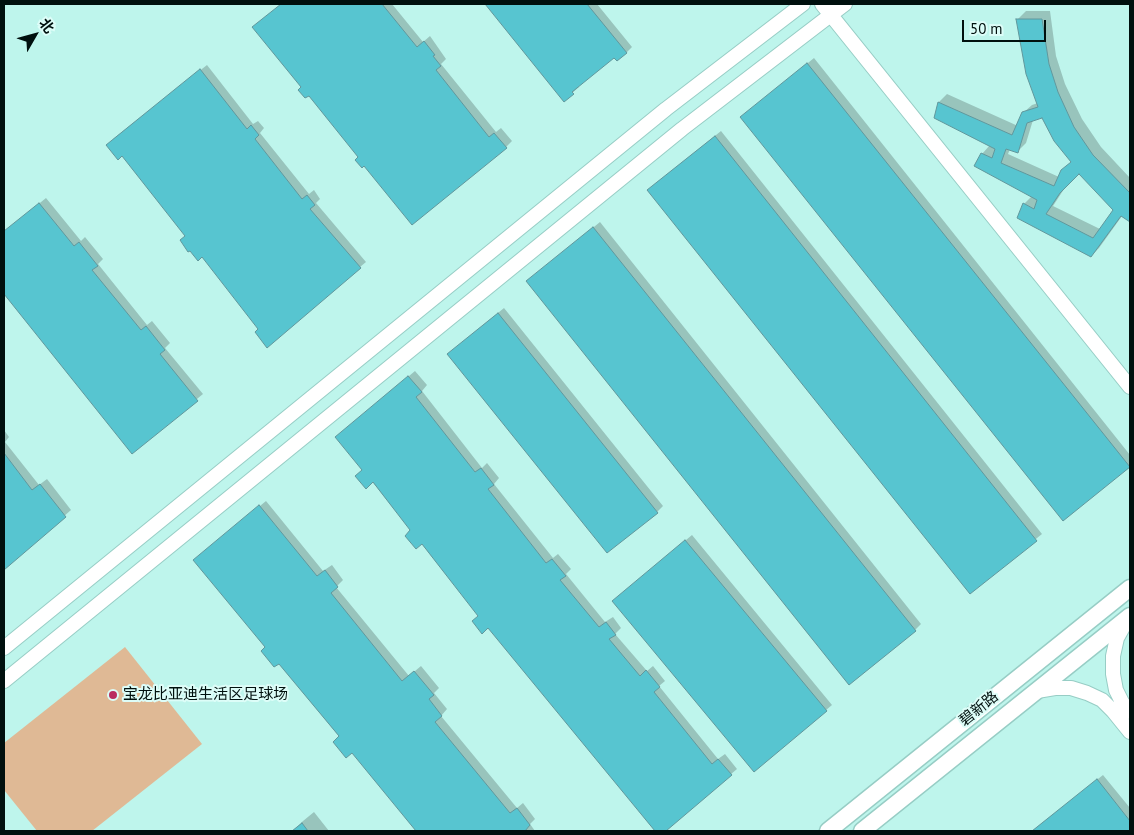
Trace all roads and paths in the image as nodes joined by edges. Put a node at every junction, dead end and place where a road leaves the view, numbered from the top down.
1 (803, 4) edge
2 (845, 4) edge
3 (827, 9) edge
4 (1130, 387) edge
5 (1130, 588) edge
6 (1129, 617) edge
7 (4, 648) edge
8 (4, 681) edge
9 (1037, 691) junction
10 (1130, 712) edge
11 (1130, 732) edge
12 (828, 831) edge
13 (862, 831) edge

1 - 7 street
2 - 3 street
3 - 4 street
3 - 8 street
5 - 12 main road, 碧新路
6 - 9 main road, 碧新路
6 - 10 street
9 - 11 street
9 - 13 main road, 碧新路

